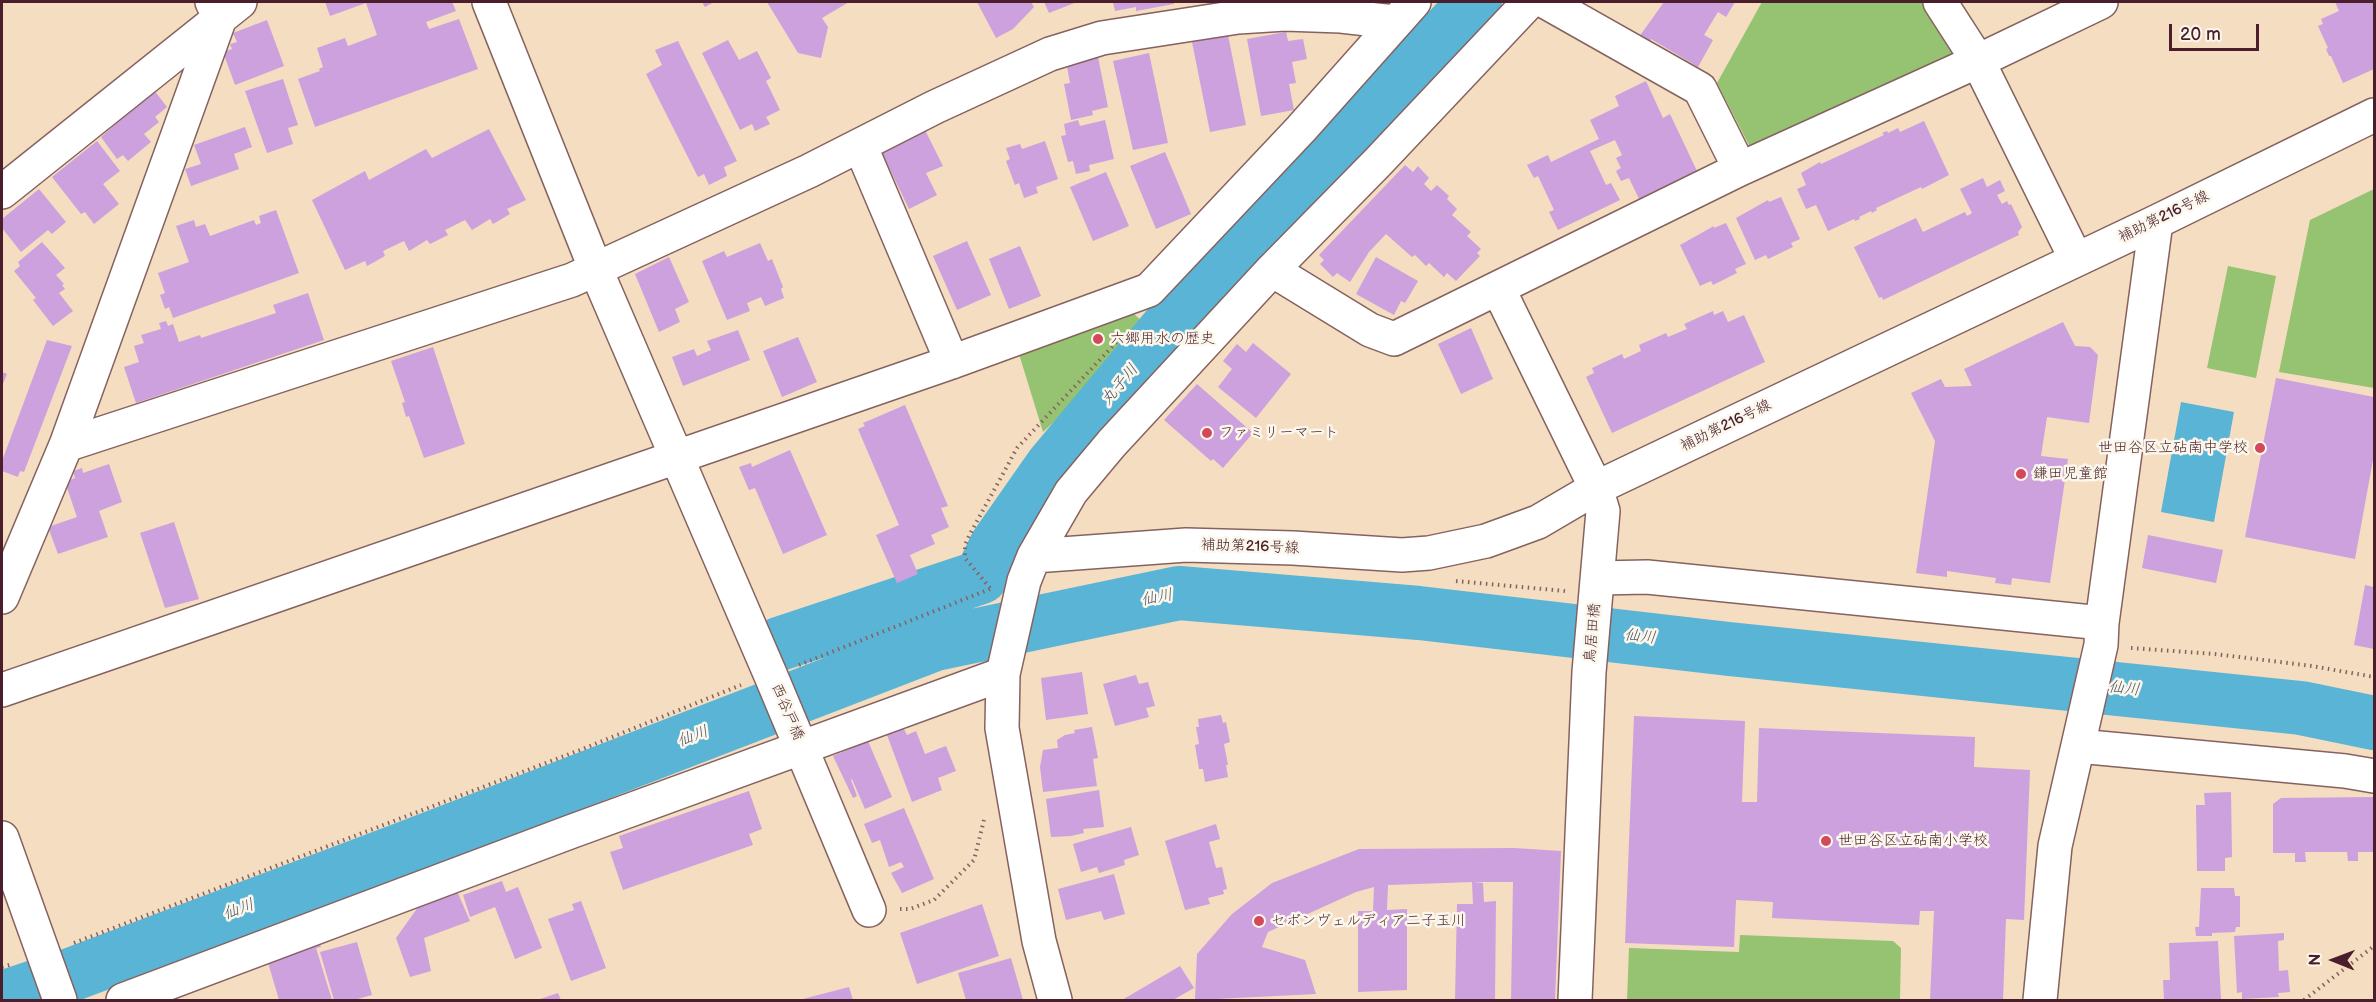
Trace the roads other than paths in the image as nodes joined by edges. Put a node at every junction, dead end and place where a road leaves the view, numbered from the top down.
1 (489, 2) edge
2 (1529, 2) edge
3 (1546, 2) edge
4 (1940, 2) edge
5 (2100, 2) edge
6 (224, 7) edge
7 (1198, 12) edge
8 (1404, 12) edge
9 (1978, 61) junction
10 (2374, 115) edge
11 (860, 145) junction
12 (1740, 169) junction
13 (2, 192) edge
14 (2156, 222) junction
15 (2076, 259) junction
16 (596, 270) junction
17 (1272, 270) junction
18 (1498, 288) junction
19 (952, 362) junction
20 (66, 445) junction
21 (676, 456) junction
22 (1596, 488) junction
23 (1029, 569) junction
24 (1597, 586) junction
25 (2, 597) edge
26 (2101, 634) junction
27 (1003, 674) junction
28 (2, 690) edge
29 (2080, 735) junction
30 (802, 749) junction
31 (2374, 776) edge
32 (2, 838) edge
33 (869, 910) road end
34 (60, 1000) edge
35 (123, 1000) edge
36 (1055, 1000) edge
37 (1575, 1000) edge
38 (2040, 1000) edge

1 - 16 street, 西谷戸橋
2 - 17 street
3 - 12 street
4 - 9 street
5 - 9 street
6 - 13 street
6 - 20 street
7 - 8 street
7 - 11 street
8 - 19 street
9 - 12 street
9 - 15 street
10 - 14 street, 補助第216号線
11 - 16 street
11 - 19 street
12 - 18 street
14 - 15 street, 補助第216号線
14 - 26 street
15 - 22 street, 補助第216号線
16 - 20 street
16 - 21 street, 西谷戸橋
17 - 18 street
17 - 23 street
18 - 22 street, 鳥居田橋
19 - 21 street
20 - 25 street
21 - 28 street
21 - 30 street, 西谷戸橋
22 - 23 street, 補助第216号線
22 - 24 street, 鳥居田橋
23 - 27 street
24 - 26 street
24 - 37 street, 鳥居田橋
26 - 29 street
27 - 30 street
27 - 36 street
29 - 31 street
29 - 38 street
30 - 33 street, 西谷戸橋
30 - 35 street
32 - 34 street

